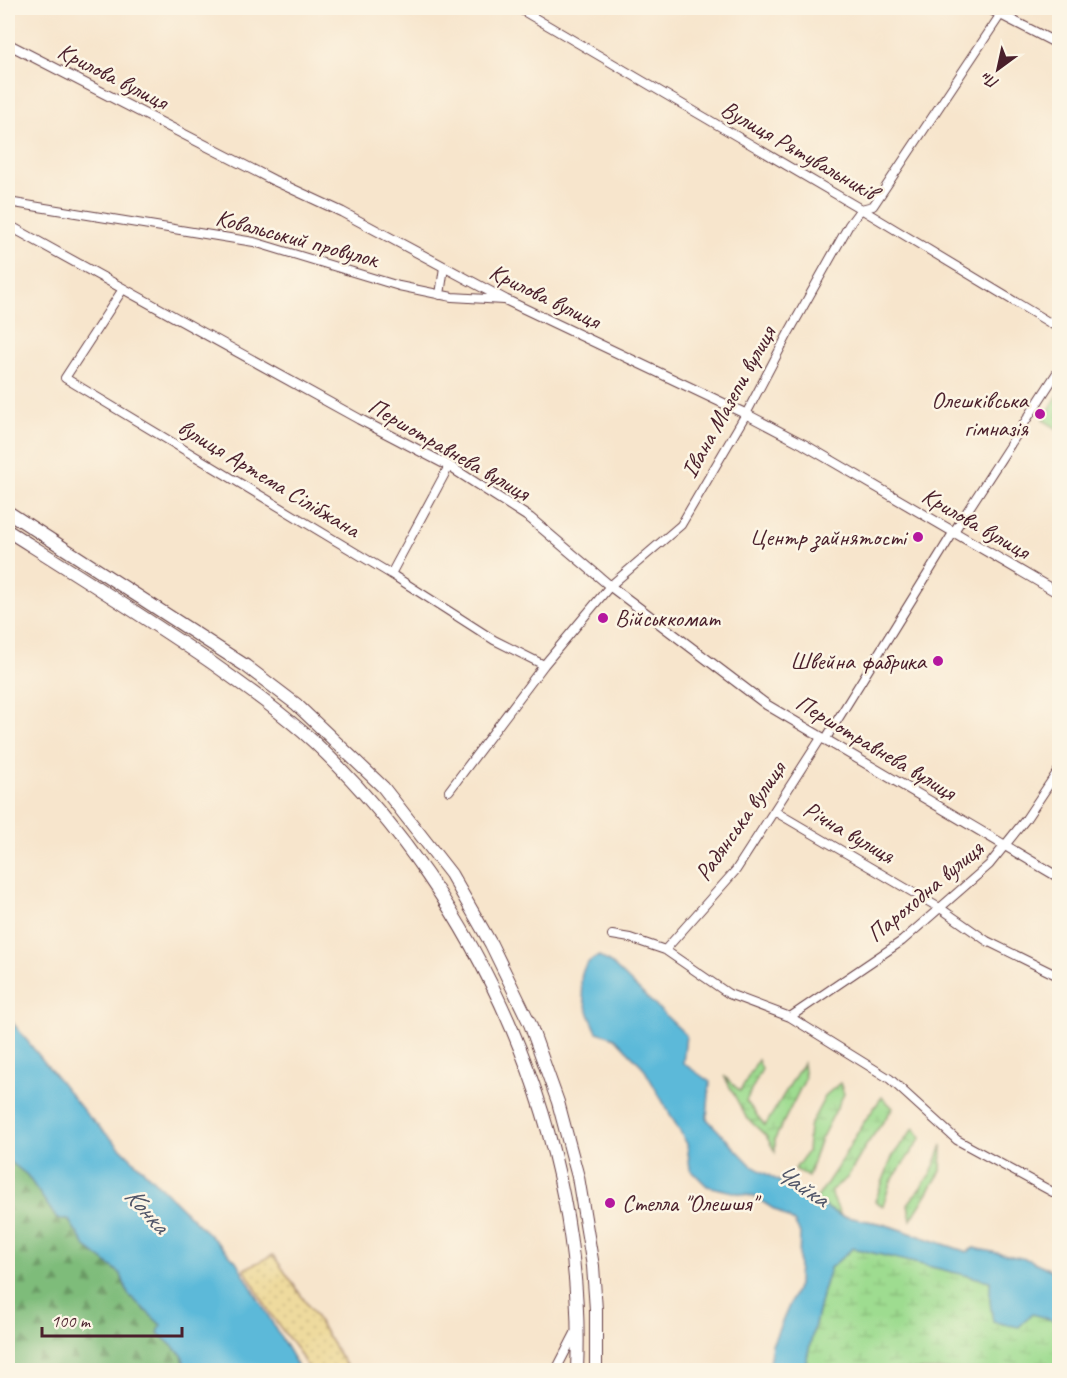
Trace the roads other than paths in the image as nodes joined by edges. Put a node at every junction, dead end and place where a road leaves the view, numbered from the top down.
1 (518, 8) edge
2 (988, 8) edge
3 (1003, 11) edge
4 (8, 44) edge
5 (1059, 45) edge
6 (8, 202) edge
7 (861, 209) junction
8 (8, 225) edge
9 (444, 267) junction
10 (123, 289) junction
11 (440, 295) junction
12 (506, 300) junction
13 (1059, 329) edge
14 (1059, 368) edge
15 (746, 414) junction
16 (449, 466) junction
17 (8, 512) edge
18 (8, 531) edge
19 (953, 533) junction
20 (391, 574) junction
21 (610, 586) junction
22 (1059, 594) edge
23 (544, 665) junction
24 (823, 739) junction
25 (1059, 768) edge
26 (449, 791) dead end
27 (774, 811) junction
28 (1006, 846) junction
29 (1059, 878) edge
30 (940, 908) junction
31 (612, 935) dead end
32 (665, 950) junction
33 (1059, 977) edge
34 (790, 1017) junction
35 (1059, 1196) edge
36 (577, 1329) junction
37 (556, 1371) edge
38 (577, 1371) edge
39 (596, 1371) edge

1 - 7 street, Вулиця Рятувальників
2 - 3 street
3 - 5 street
3 - 7 street, Івана Мазепи вулиця
4 - 9 street, Крилова вулиця
6 - 11 street, Ковальський провулок
7 - 13 street, Вулиця Рятувальників
7 - 15 street, Івана Мазепи вулиця
8 - 10 street, Першотравнева вулиця
9 - 11 street
9 - 12 street, Крилова вулиця
10 - 16 street, Першотравнева вулиця
10 - 20 street, вулиця Артема Сілібжана
11 - 12 street, Ковальський провулок
12 - 15 street, Крилова вулиця
14 - 19 street, Радянська вулиця
15 - 19 street, Крилова вулиця
15 - 21 street, Івана Мазепи вулиця
16 - 20 street
16 - 21 street, Першотравнева вулиця
17 - 39 highway
18 - 36 highway
19 - 22 street, Крилова вулиця
19 - 24 street, Радянська вулиця
20 - 23 street, вулиця Артема Сілібжана
21 - 23 street, Івана Мазепи вулиця
21 - 24 street, Першотравнева вулиця
23 - 26 street, Івана Мазепи вулиця
24 - 27 street, Радянська вулиця
24 - 28 street, Першотравнева вулиця
25 - 28 street, Пароходна вулиця
27 - 30 street, Річна вулиця
27 - 32 street, Радянська вулиця
28 - 29 street, Першотравнева вулиця
28 - 30 street, Пароходна вулиця
30 - 33 street, Річна вулиця
30 - 34 street, Пароходна вулиця
31 - 32 street
32 - 34 street
34 - 35 street
36 - 37 street
36 - 38 highway

